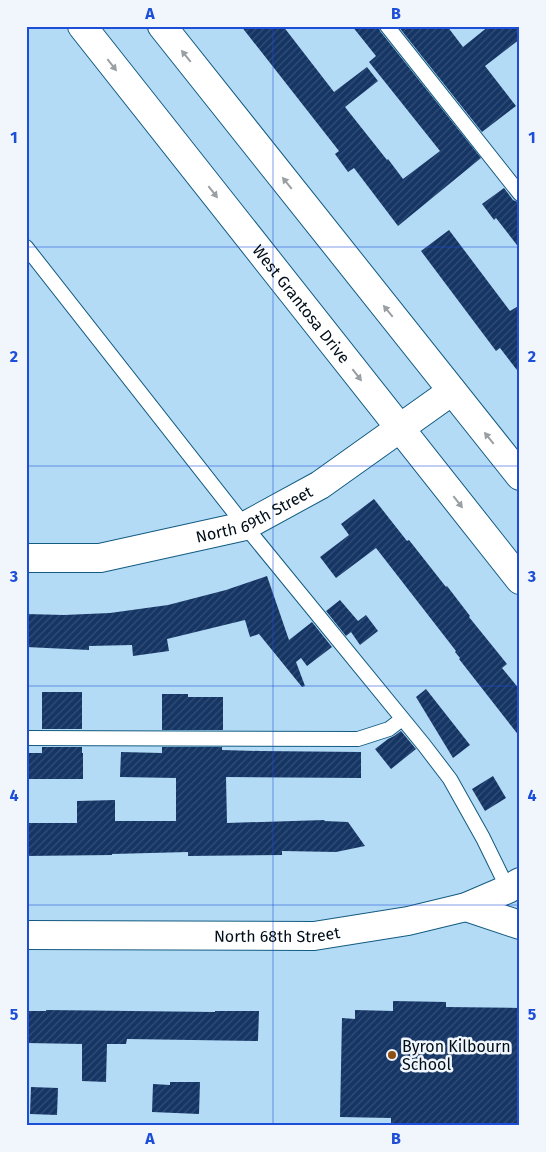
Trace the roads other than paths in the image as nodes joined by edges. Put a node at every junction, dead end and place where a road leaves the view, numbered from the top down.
1 (82, 26) edge
2 (162, 26) edge
3 (387, 26) edge
4 (520, 194) edge
5 (26, 247) edge
6 (452, 391) junction
7 (400, 428) junction
8 (520, 476) edge
9 (245, 526) junction
10 (26, 558) edge
11 (520, 580) edge
12 (402, 719) junction
13 (26, 738) edge
14 (514, 886) edge
15 (466, 907) junction
16 (520, 925) edge
17 (26, 935) edge

1 -> 7 street, West Grantosa Drive
6 -> 2 street
3 - 4 lane
5 - 9 lane
6 - 7 street, North 69th Street
8 -> 6 street
7 - 9 street, North 69th Street
7 -> 11 street, West Grantosa Drive
9 - 10 street, North 69th Street
9 - 12 lane
12 - 13 lane
12 - 14 lane
14 - 15 street, North 68th Street
15 - 16 street
15 - 17 street, North 68th Street

